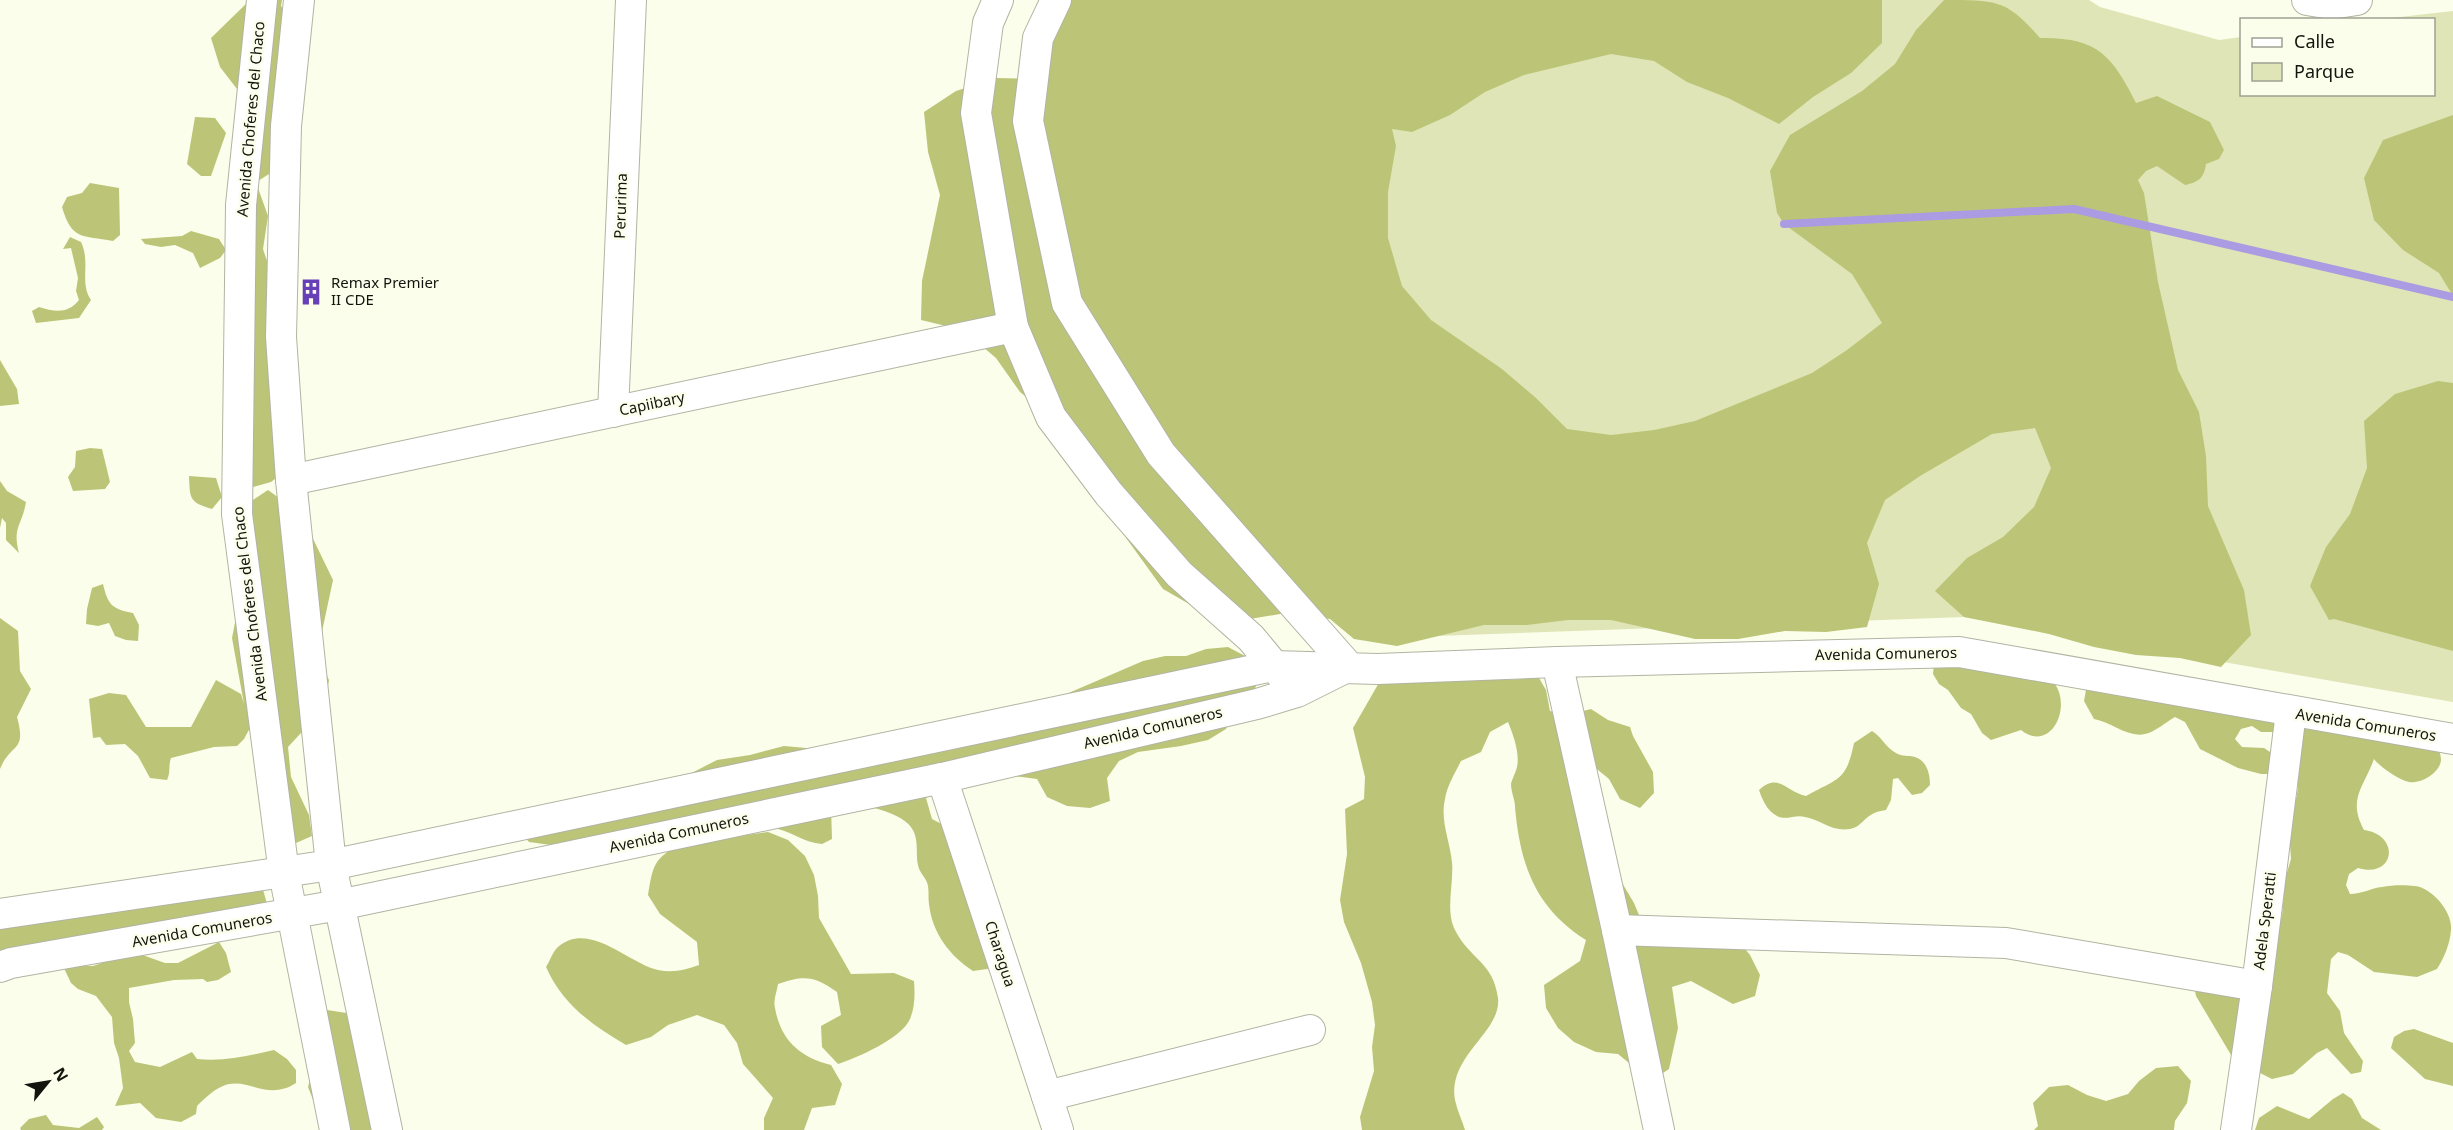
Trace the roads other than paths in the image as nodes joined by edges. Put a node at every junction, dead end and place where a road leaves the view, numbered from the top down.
1 (262, 0) edge
2 (299, 0) edge
3 (630, 0) edge
4 (998, 0) edge
5 (1056, 0) edge
6 (2307, 0) edge
7 (2356, 0) edge
8 (1013, 327) junction
9 (613, 412) junction
10 (291, 480) junction
11 (1557, 662) junction
12 (1273, 666) junction
13 (1348, 666) junction
14 (1297, 692) junction
15 (2291, 712) junction
16 (2453, 739) edge
17 (942, 778) junction
18 (331, 865) junction
19 (284, 873) junction
20 (339, 905) junction
21 (0, 914) edge
22 (292, 914) junction
23 (1617, 930) junction
24 (0, 967) edge
25 (2257, 986) junction
26 (1310, 1030) dead end
27 (1047, 1096) junction
28 (335, 1130) edge
29 (387, 1130) edge
30 (1058, 1130) edge
31 (1659, 1130) edge
32 (2236, 1130) edge

1 - 19 street, Avenida Choferes del Chaco
2 - 10 street
3 - 9 street, Perurima
4 - 8 street
5 - 13 street
6 - 7 street
8 - 9 street, Capiibary
8 - 12 street
9 - 10 street, Capiibary
10 - 18 street
11 - 13 street, Avenida Comuneros
11 - 15 street, Avenida Comuneros
11 - 23 street
12 - 13 street, Avenida Comuneros
12 - 14 street
12 - 18 street, Avenida Comuneros
13 - 14 street, Avenida Comuneros
14 - 17 street, Avenida Comuneros
15 - 16 street, Avenida Comuneros
15 - 25 street, Adela Speratti
17 - 20 street, Avenida Comuneros
17 - 27 street, Charagua
18 - 19 street, Avenida Comuneros
18 - 20 street
19 - 21 street, Avenida Comuneros
19 - 22 street, Avenida Choferes del Chaco
20 - 22 street, Avenida Comuneros
20 - 29 street
22 - 24 street, Avenida Comuneros
22 - 28 street, Avenida Choferes del Chaco
23 - 25 street
23 - 31 street
25 - 32 street, Adela Speratti
26 - 27 street
27 - 30 street, Charagua

